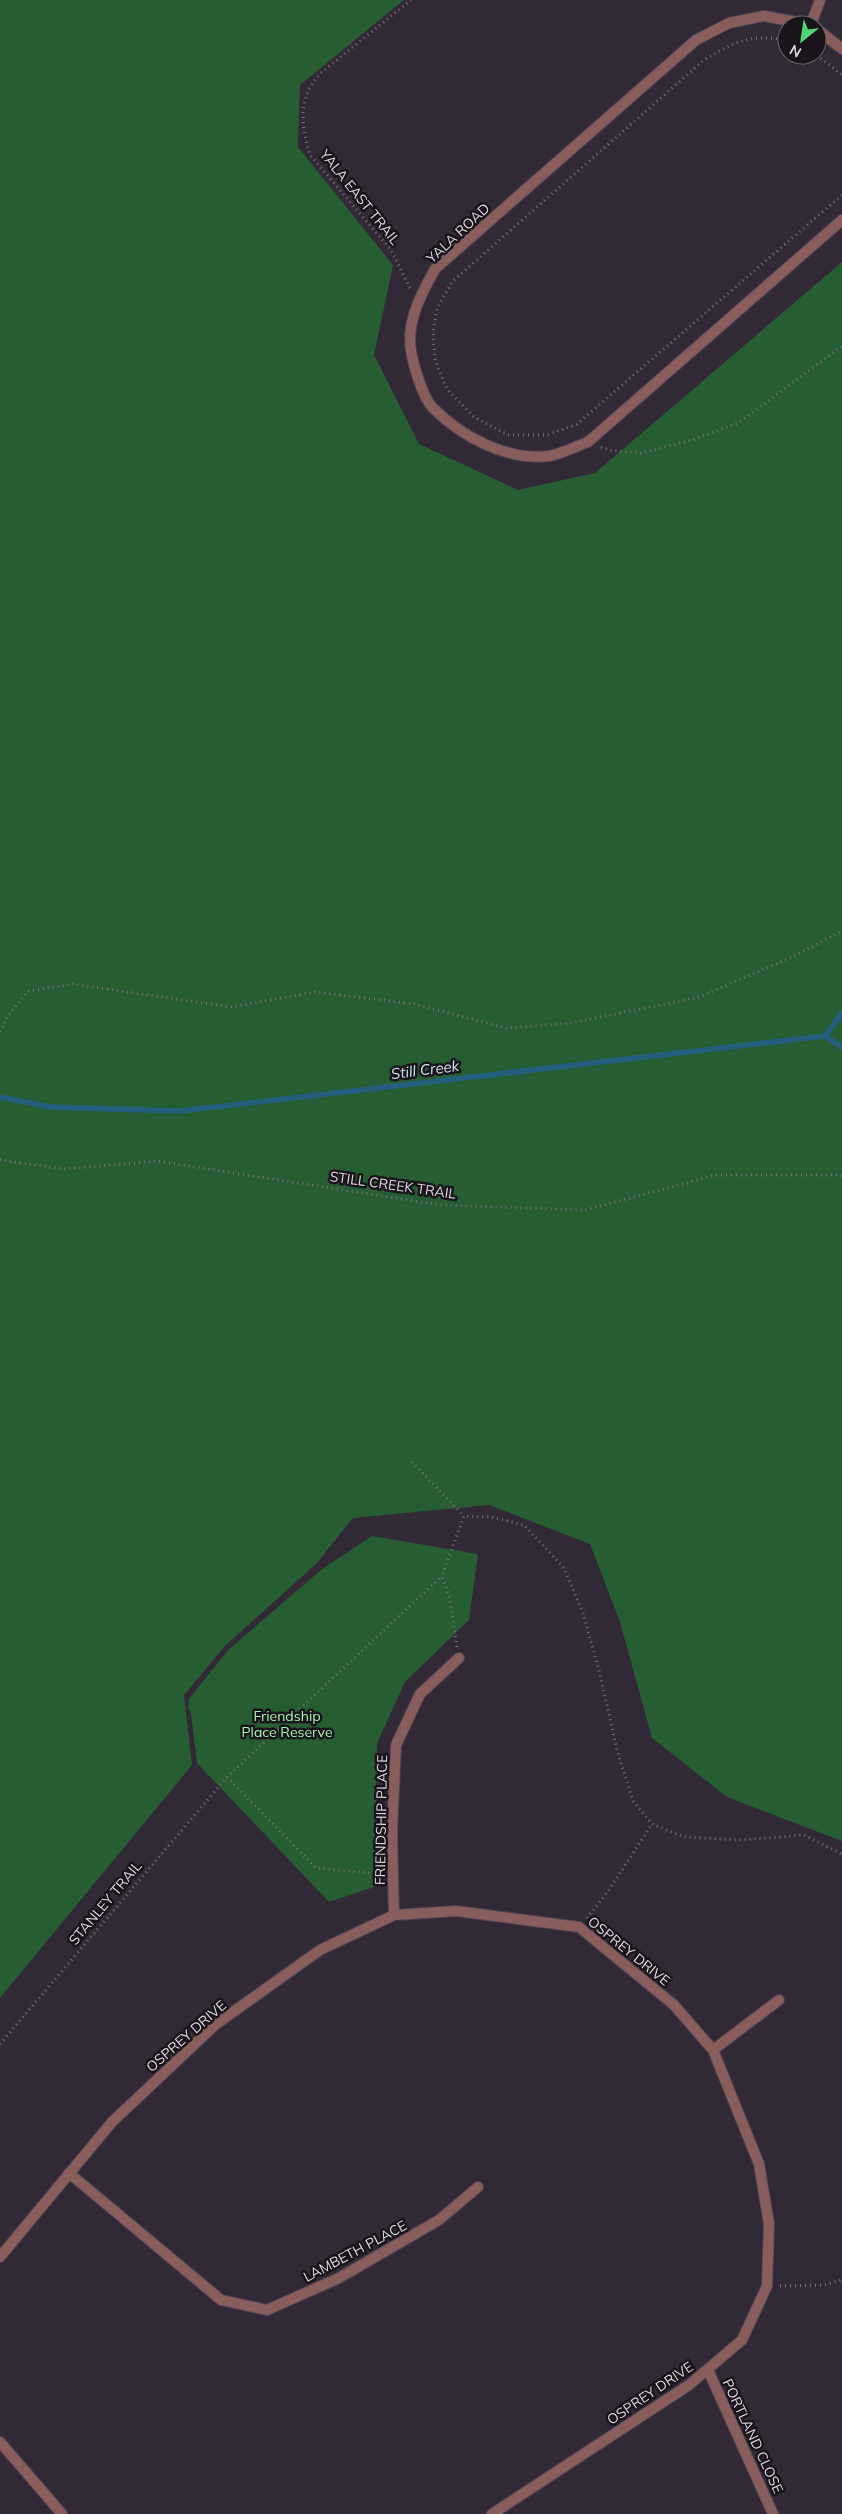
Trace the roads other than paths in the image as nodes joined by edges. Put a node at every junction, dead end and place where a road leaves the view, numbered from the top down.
1 (820, 0) edge
2 (816, 15) edge
3 (777, 19) edge
4 (827, 37) edge
5 (842, 49) edge
6 (842, 220) edge
7 (458, 1658) road end
8 (394, 1915) junction
9 (779, 2000) dead end
10 (713, 2050) junction
11 (69, 2173) junction
12 (478, 2186) dead end
13 (0, 2257) edge
14 (708, 2370) junction
15 (0, 2442) edge
16 (62, 2514) edge
17 (492, 2514) edge
18 (773, 2514) edge

1 - 2 street
3 - 6 street, YALA ROAD
4 - 5 street, YALA ROAD
7 - 8 street, FRIENDSHIP PLACE
8 - 10 street, OSPREY DRIVE
8 - 11 street, OSPREY DRIVE
9 - 10 street
10 - 14 street, OSPREY DRIVE
11 - 12 street, LAMBETH PLACE
11 - 13 street, OSPREY DRIVE
14 - 17 street, OSPREY DRIVE
14 - 18 street, PORTLAND CLOSE
15 - 16 street

